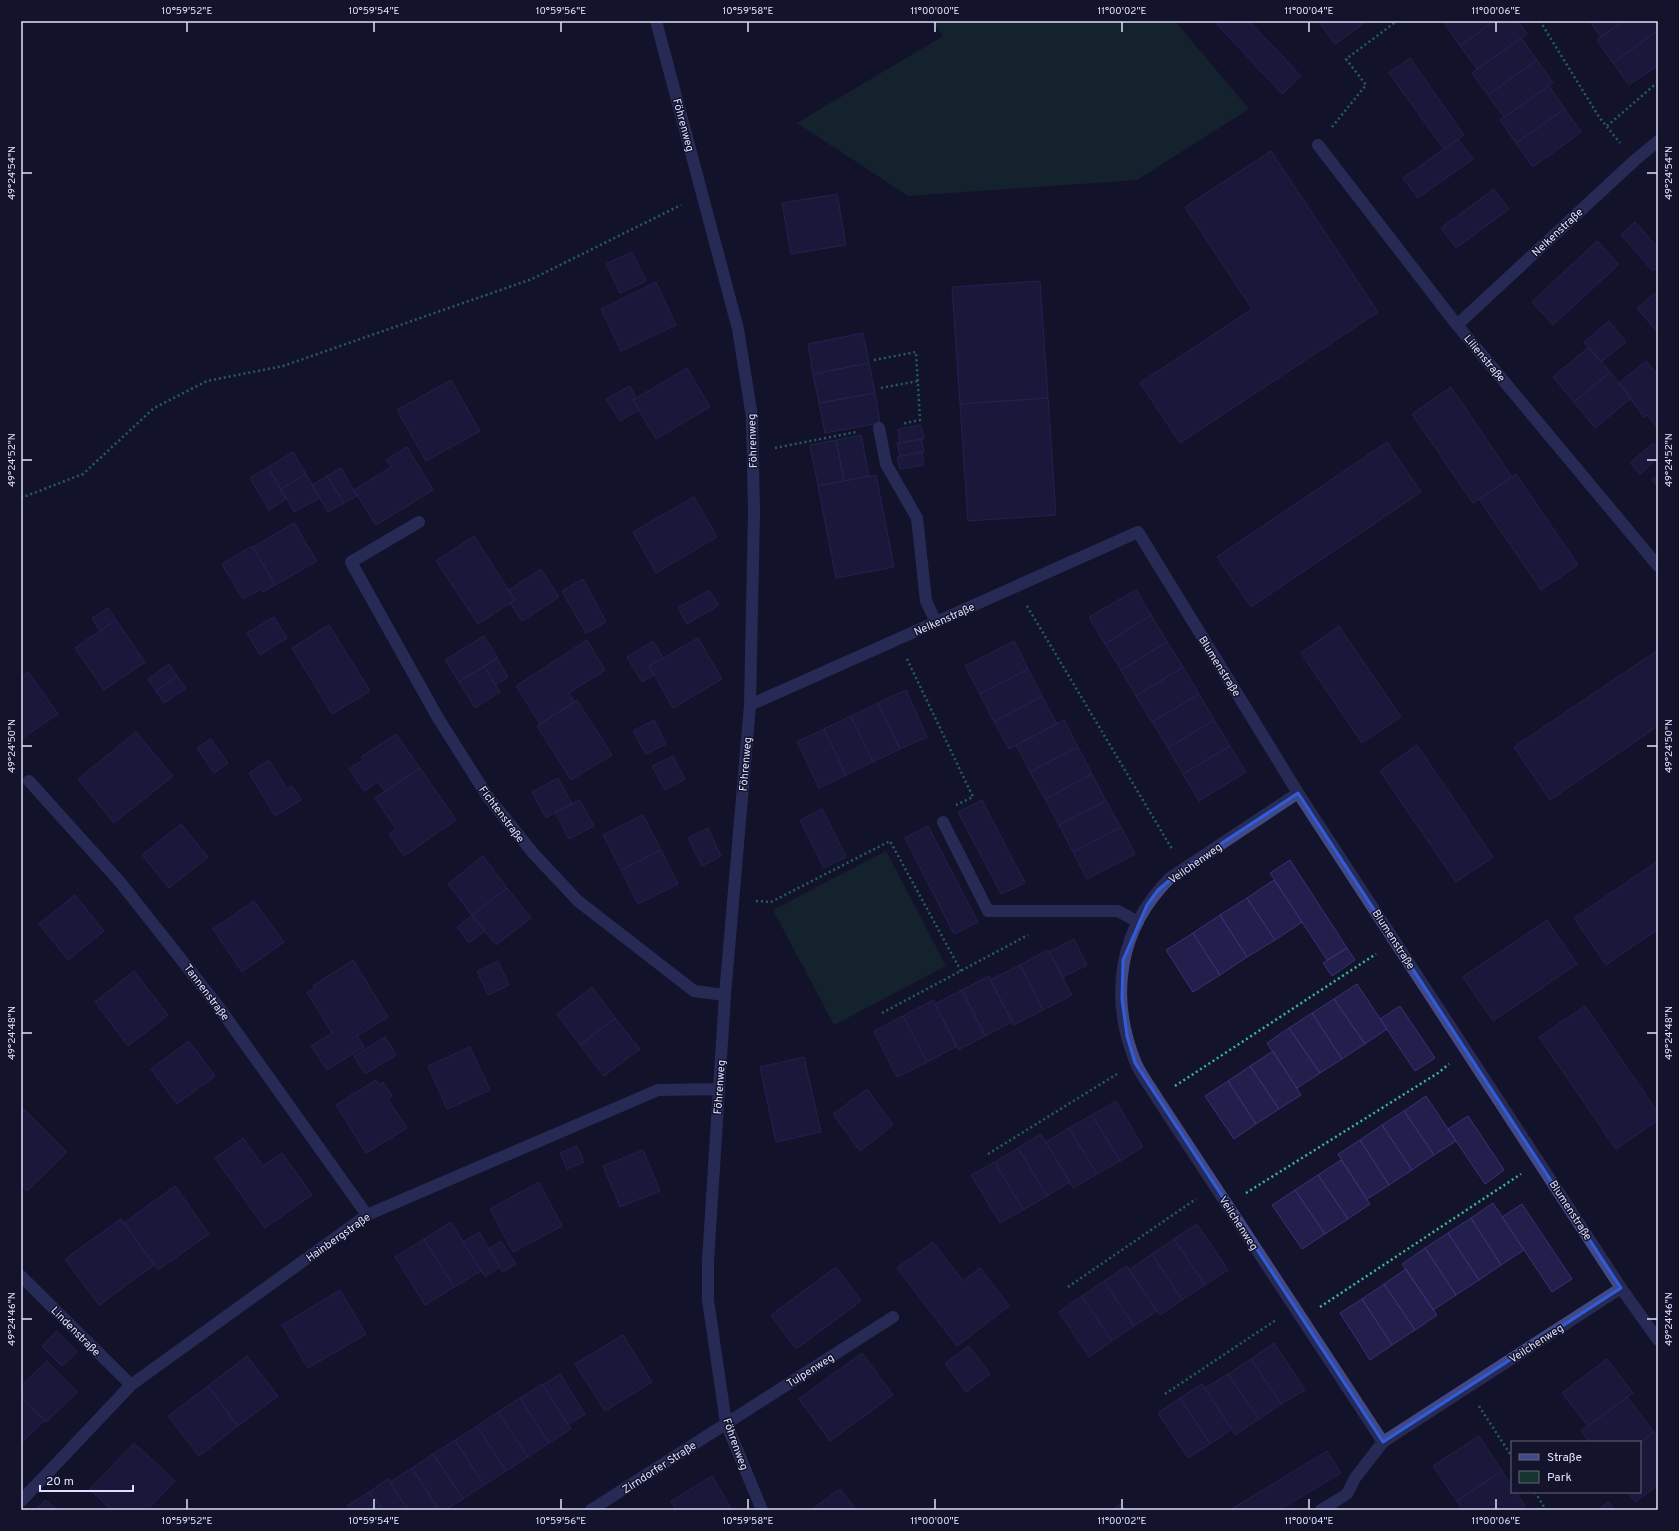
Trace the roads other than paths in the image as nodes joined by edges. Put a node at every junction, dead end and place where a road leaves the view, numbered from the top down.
1 (656, 21) edge
2 (1658, 141) edge
3 (1318, 145) road end
4 (1457, 324) junction
5 (879, 428) dead end
6 (419, 522) dead end
7 (1138, 532) joint
8 (1658, 566) edge
9 (936, 622) junction
10 (750, 705) junction
11 (29, 781) dead end
12 (1298, 793) junction
13 (943, 822) road end
14 (1138, 922) junction
15 (725, 995) junction
16 (719, 1089) junction
17 (368, 1215) junction
18 (21, 1276) edge
19 (1621, 1288) junction
20 (893, 1317) dead end
21 (1658, 1340) edge
22 (131, 1385) junction
23 (726, 1423) junction
24 (1383, 1442) junction
25 (21, 1500) edge
26 (591, 1510) edge
27 (762, 1510) edge
28 (1321, 1510) edge

1 - 10 street, Föhrenweg
2 - 4 street, Nelkenstraße
3 - 4 street, Lilienstraße
4 - 8 street, Lilienstraße
5 - 9 street
6 - 15 street, Fichtenstraße
7 - 9 street, Nelkenstraße
7 - 12 street, Blumenstraße
9 - 10 street, Nelkenstraße
10 - 15 street, Föhrenweg
11 - 17 street, Tannenstraße
12 - 14 street, Veilchenweg
12 - 19 street, Blumenstraße
13 - 14 street
14 - 24 street, Veilchenweg
15 - 16 street, Föhrenweg
16 - 17 street, Hainbergstraße
16 - 23 street, Föhrenweg
17 - 22 street, Hainbergstraße
18 - 22 street, Lindenstraße
19 - 21 street, Blumenstraße
19 - 24 street, Veilchenweg
20 - 23 street, Tulpenweg
22 - 25 street, Hainbergstraße
23 - 26 street, Zirndorfer Straße
23 - 27 street, Föhrenweg
24 - 28 street

